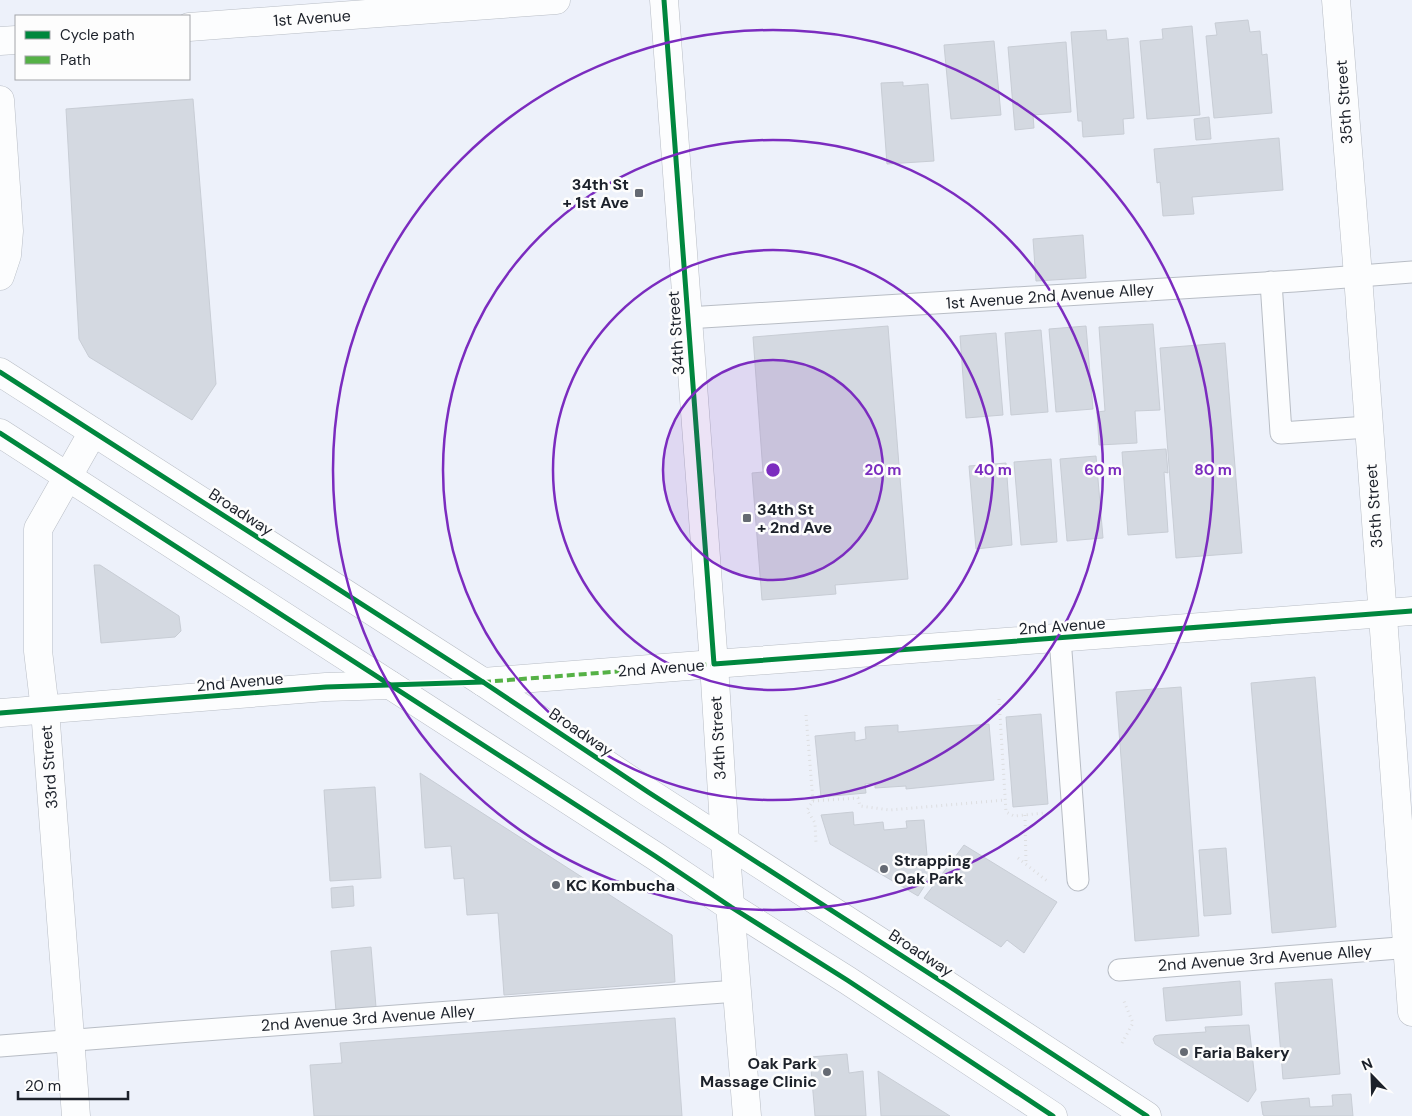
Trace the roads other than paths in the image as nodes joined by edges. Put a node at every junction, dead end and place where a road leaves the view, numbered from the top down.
1 (556, 0) edge
2 (664, 0) edge
3 (1336, 0) edge
4 (190, 27) edge
5 (15, 40) edge
6 (0, 41) edge
7 (0, 100) edge
8 (1412, 272) edge
9 (0, 276) edge
10 (1358, 276) junction
11 (1271, 282) junction
12 (687, 318) junction
13 (0, 372) edge
14 (1368, 427) junction
15 (93, 432) junction
16 (0, 433) edge
17 (68, 477) junction
18 (1412, 611) edge
19 (1382, 614) junction
20 (1060, 638) junction
21 (714, 664) junction
22 (483, 682) junction
23 (390, 685) junction
24 (45, 710) junction
25 (0, 713) edge
26 (725, 842) junction
27 (1078, 880) dead end
28 (731, 907) junction
29 (1410, 947) edge
30 (1119, 970) road end
31 (737, 991) junction
32 (1412, 1012) edge
33 (70, 1040) junction
34 (0, 1046) edge
35 (76, 1116) edge
36 (747, 1116) edge
37 (1053, 1116) edge
38 (1147, 1116) edge

1 - 4 street, 1st Avenue
2 - 12 street, 34th Street
3 - 10 street, 35th Street
5 - 6 street
7 - 9 street
8 - 10 lane, 1st Avenue 2nd Avenue Alley
10 - 11 lane, 1st Avenue 2nd Avenue Alley
10 - 14 street, 35th Street
11 - 12 lane, 1st Avenue 2nd Avenue Alley
11 - 14 lane
12 - 21 street, 34th Street
13 - 15 street, Broadway
14 - 19 street, 35th Street
15 - 17 street, 33rd Street
15 - 22 street, Broadway
16 - 17 street
17 - 23 street
17 - 24 street, 33rd Street
18 - 19 street, 2nd Avenue
19 - 20 street, 2nd Avenue
19 - 29 street, 35th Street
20 - 21 street, 2nd Avenue
20 - 27 lane
21 - 22 street, 2nd Avenue
21 - 26 street, 34th Street
22 - 26 street, Broadway
23 - 24 street, 2nd Avenue
23 - 28 street
24 - 25 street, 2nd Avenue
24 - 33 street, 33rd Street
26 - 28 street, 34th Street
26 - 38 street, Broadway
28 - 31 street, 34th Street
28 - 37 street
29 - 30 lane, 2nd Avenue 3rd Avenue Alley
29 - 32 street, 35th Street
31 - 33 lane, 2nd Avenue 3rd Avenue Alley
31 - 36 street, 34th Street
33 - 34 lane, 2nd Avenue 3rd Avenue Alley
33 - 35 street, 33rd Street

